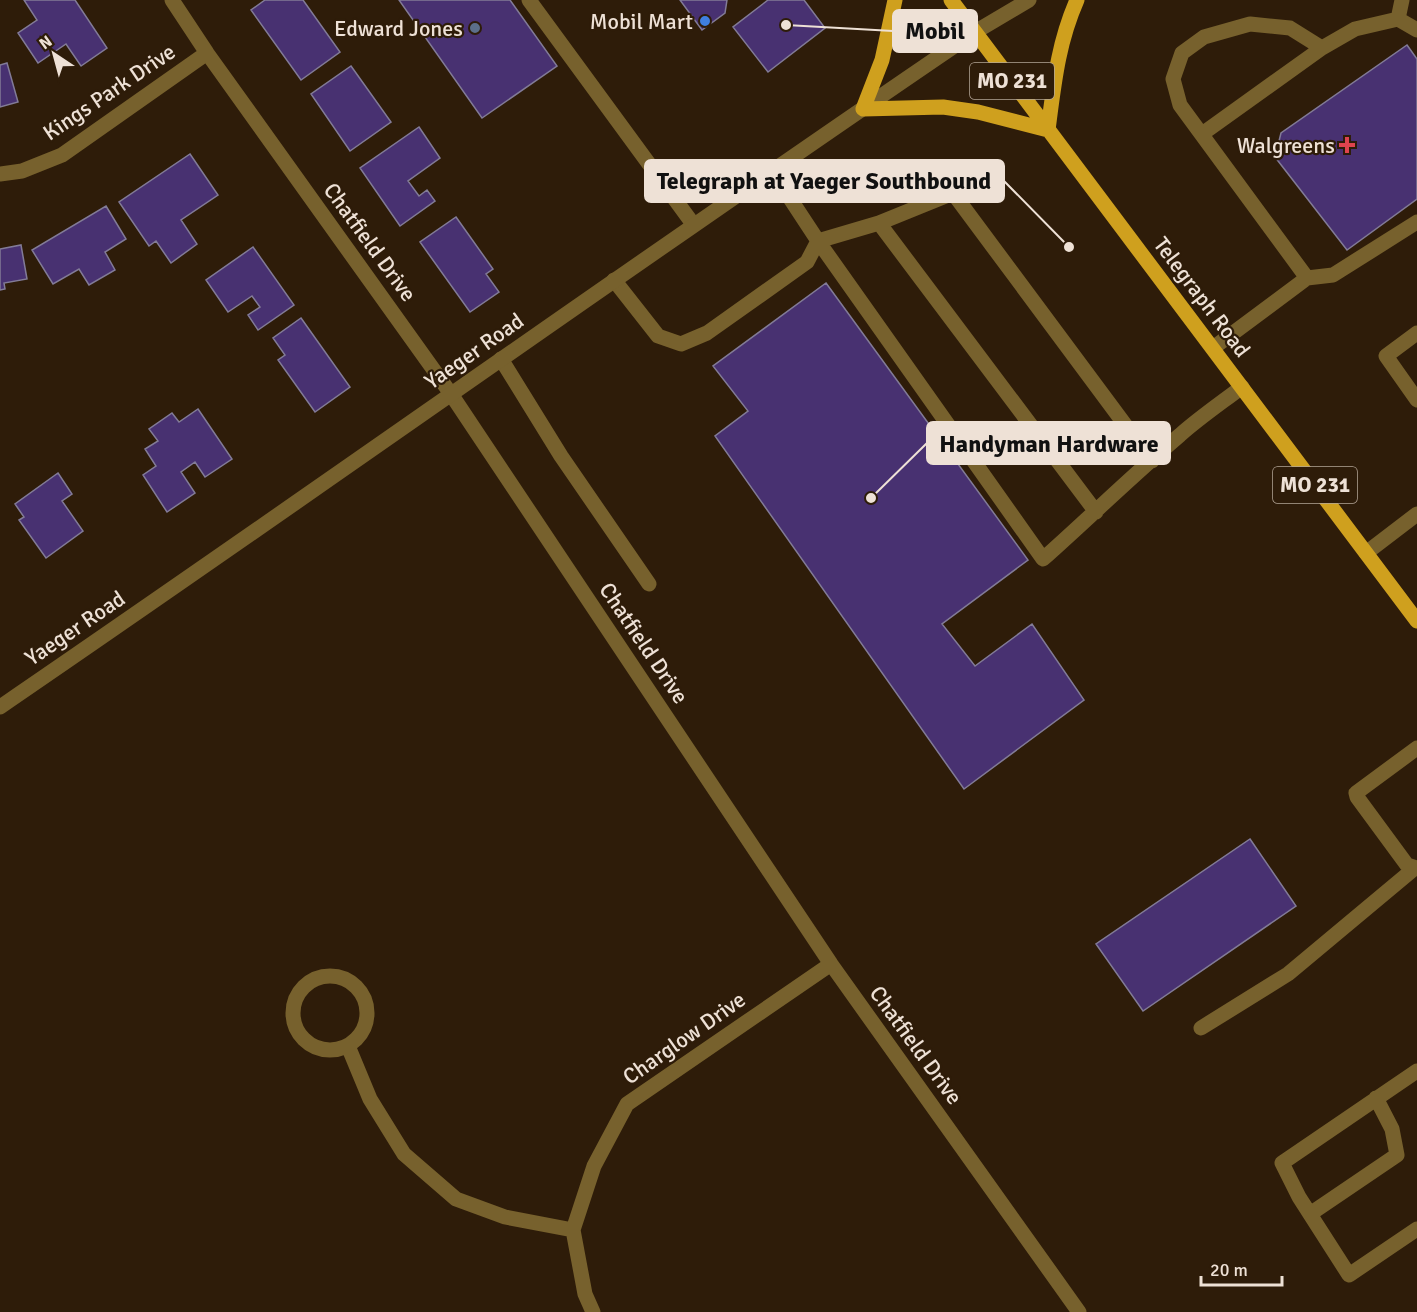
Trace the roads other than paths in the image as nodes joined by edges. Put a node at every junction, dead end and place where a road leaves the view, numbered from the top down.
1 (172, 0) edge
2 (529, 0) edge
3 (895, 0) edge
4 (951, 0) edge
5 (1029, 0) edge
6 (1077, 0) edge
7 (1402, 0) edge
8 (1398, 19) junction
9 (1417, 30) edge
10 (975, 32) junction
11 (1322, 48) junction
12 (207, 53) junction
13 (863, 109) junction
14 (1048, 130) junction
15 (1202, 134) junction
16 (772, 171) junction
17 (0, 174) edge
18 (1417, 222) edge
19 (879, 223) junction
20 (693, 224) junction
21 (818, 241) junction
22 (1307, 278) junction
23 (614, 280) junction
24 (1417, 333) edge
25 (1213, 348) junction
26 (501, 359) junction
27 (1242, 387) junction
28 (451, 394) junction
29 (1417, 400) edge
30 (1152, 461) junction
31 (1096, 512) junction
32 (1417, 514) edge
33 (1366, 553) junction
34 (649, 584) dead end
35 (1417, 621) edge
36 (0, 707) edge
37 (1417, 748) edge
38 (1416, 868) edge
39 (831, 964) junction
40 (1201, 1028) dead end
41 (348, 1046) junction
42 (1417, 1071) edge
43 (1376, 1098) junction
44 (1310, 1215) junction
45 (1417, 1229) edge
46 (573, 1230) junction
47 (593, 1312) edge
48 (1079, 1312) edge

1 - 12 street, Chatfield Drive
2 - 20 street
3 - 13 main road
4 - 10 main road, Telegraph Road / MO 231
5 - 10 street, Yaeger Road
6 - 14 main road
7 - 8 street
8 - 9 street
8 - 11 street
10 - 13 street, Yaeger Road
10 - 14 main road, Telegraph Road / MO 231
11 - 15 street
11 - 15 street
12 - 17 street, Kings Park Drive
12 - 28 street, Chatfield Drive
13 - 14 main road
13 - 16 street, Yaeger Road
14 - 25 main road, Telegraph Road / MO 231
15 - 22 street
16 - 20 street, Yaeger Road
16 - 21 street
18 - 22 street
19 - 21 street
19 - 30 street
19 - 31 street
20 - 23 street, Yaeger Road
21 - 23 street
21 - 31 street
22 - 25 street
23 - 26 street, Yaeger Road
24 - 29 street
25 - 27 main road, Telegraph Road / MO 231
26 - 28 street, Yaeger Road
26 - 34 street
27 - 30 street
27 - 33 main road, Telegraph Road / MO 231
28 - 36 street, Yaeger Road
28 - 39 street, Chatfield Drive
30 - 31 street
32 - 33 street
33 - 35 main road, Telegraph Road / MO 231
37 - 38 street
38 - 40 street
39 - 46 street, Charglow Drive
39 - 48 street, Chatfield Drive
41 - 41 street
41 - 46 street
42 - 43 street
43 - 44 street
43 - 44 street
44 - 45 street
46 - 47 street, Charglow Drive

